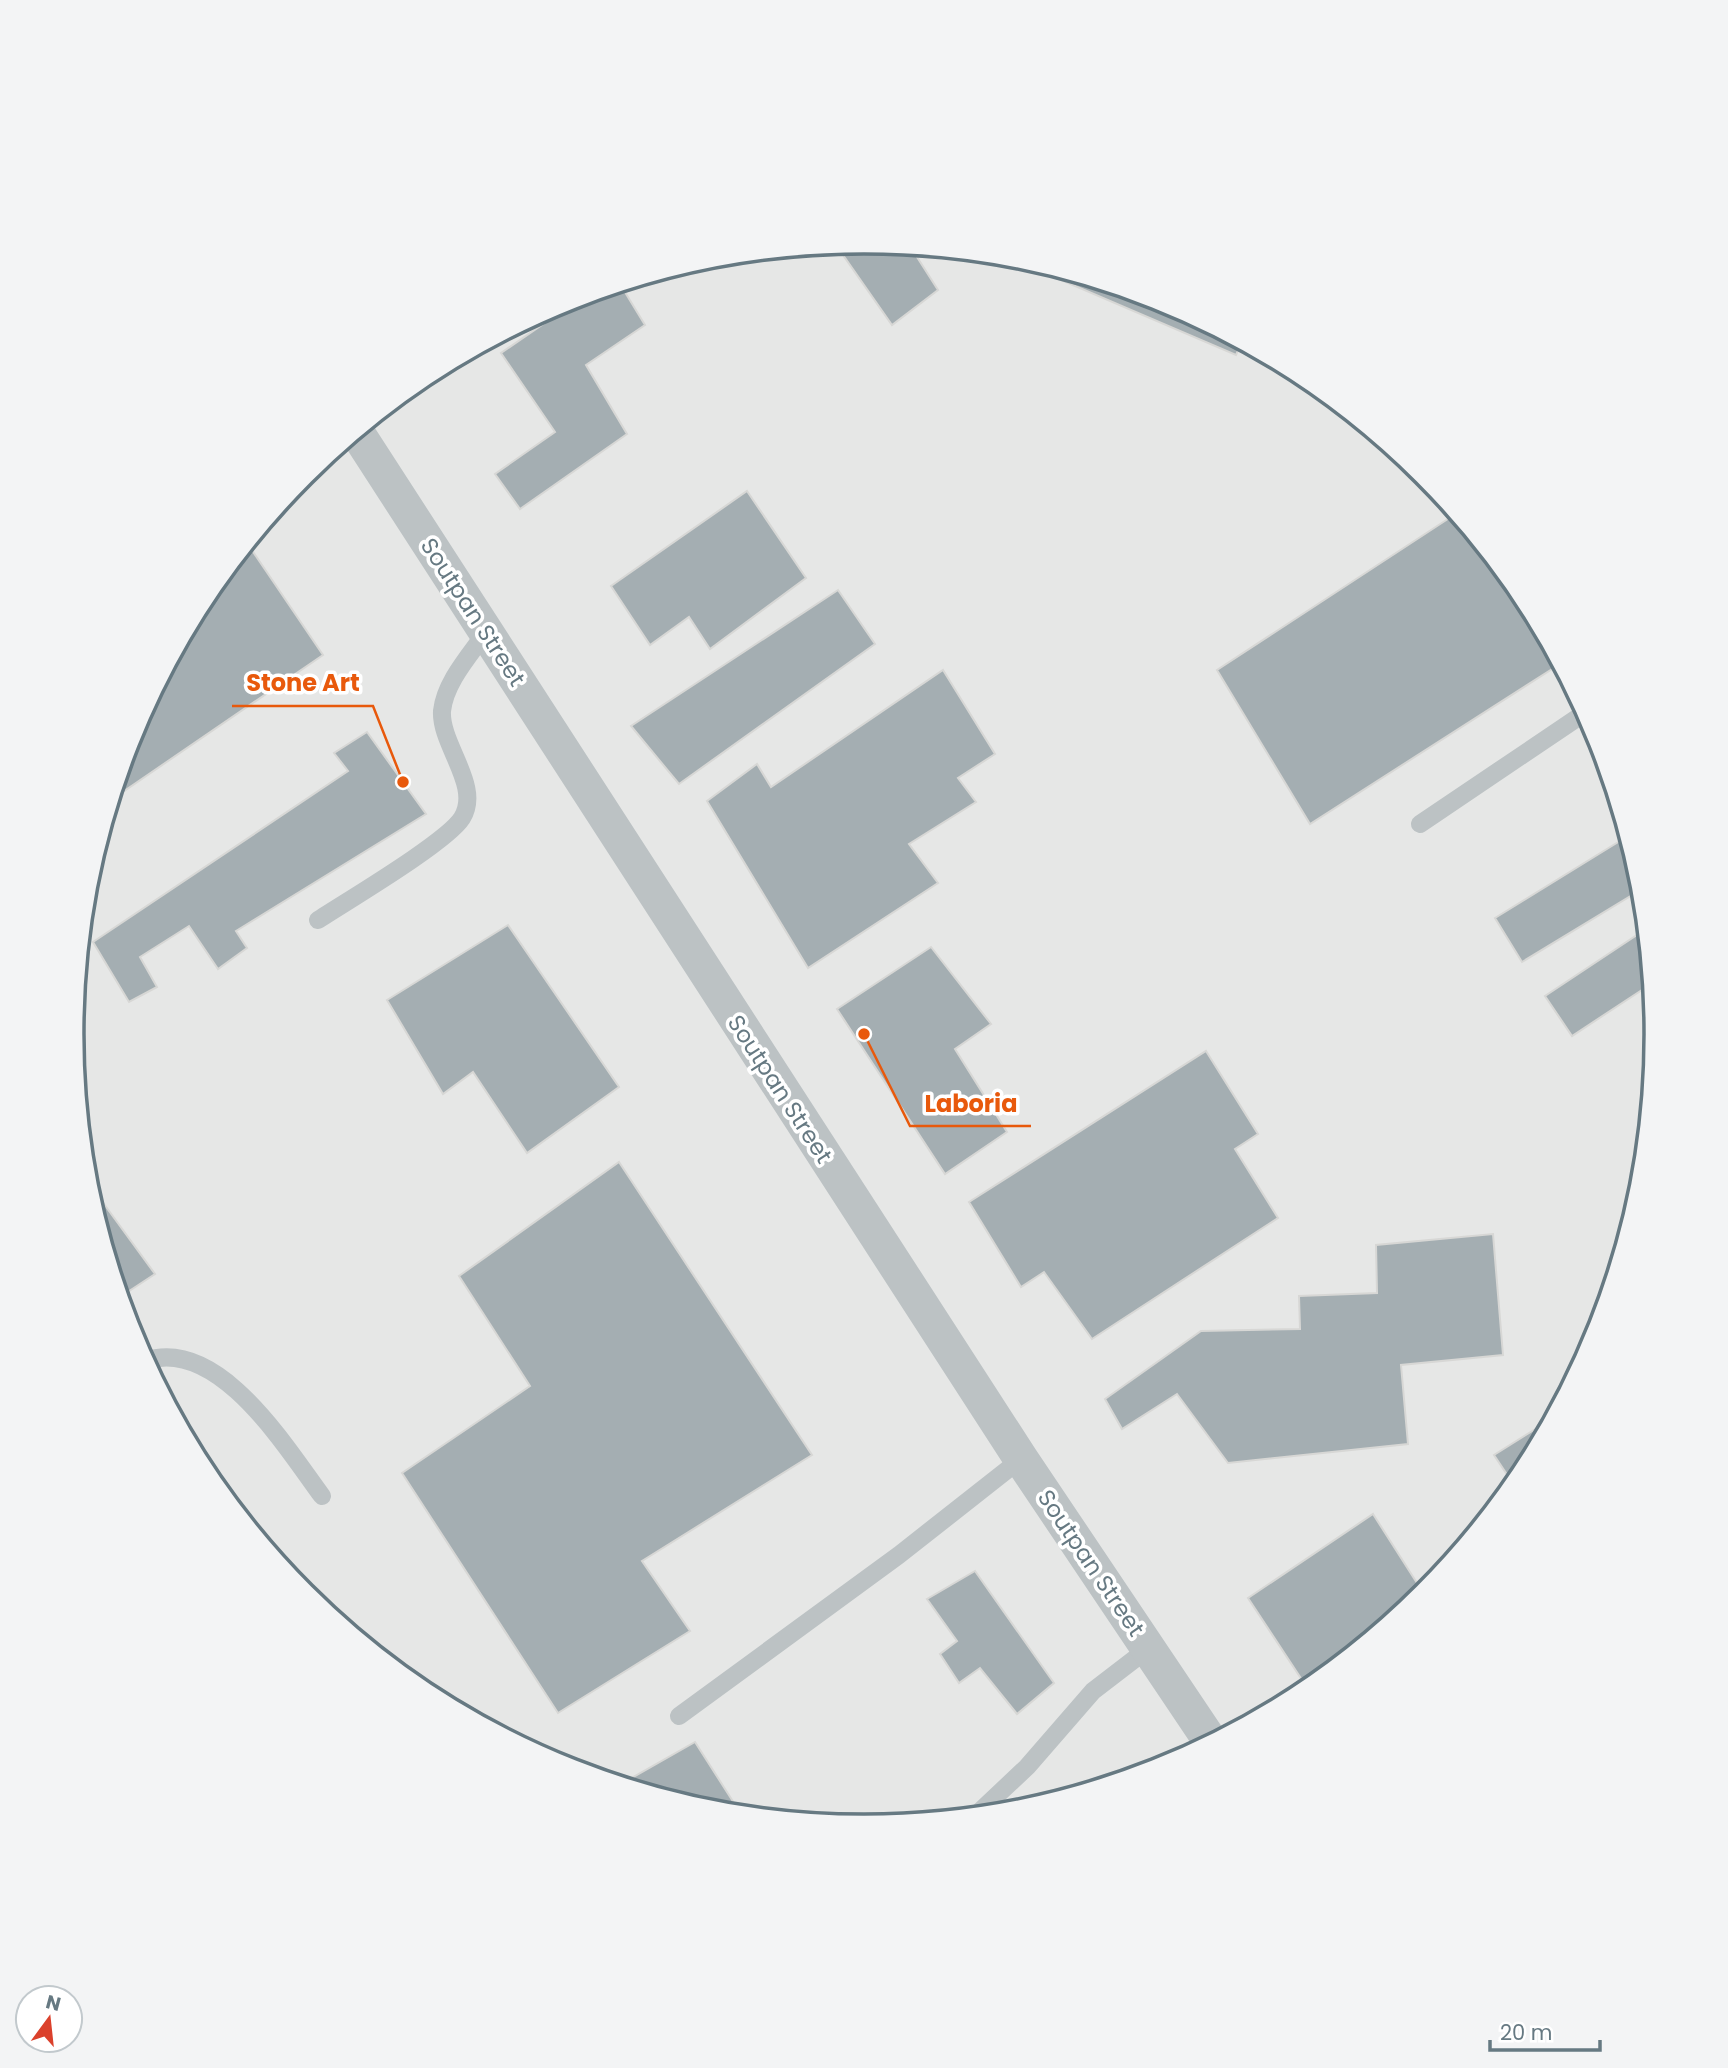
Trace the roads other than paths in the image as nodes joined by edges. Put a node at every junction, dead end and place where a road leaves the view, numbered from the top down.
1 (361, 439) edge
2 (486, 632) junction
3 (1577, 718) edge
4 (1420, 824) dead end
5 (318, 920) dead end
6 (154, 1357) edge
7 (1021, 1459) junction
8 (322, 1496) dead end
9 (1149, 1648) junction
10 (679, 1716) dead end
11 (1206, 1735) edge
12 (987, 1804) edge

1 - 2 street, Soutpan Street
2 - 5 lane
2 - 7 street, Soutpan Street
3 - 4 lane
6 - 8 lane
7 - 9 street, Soutpan Street
7 - 10 lane
9 - 11 street, Soutpan Street
9 - 12 lane

